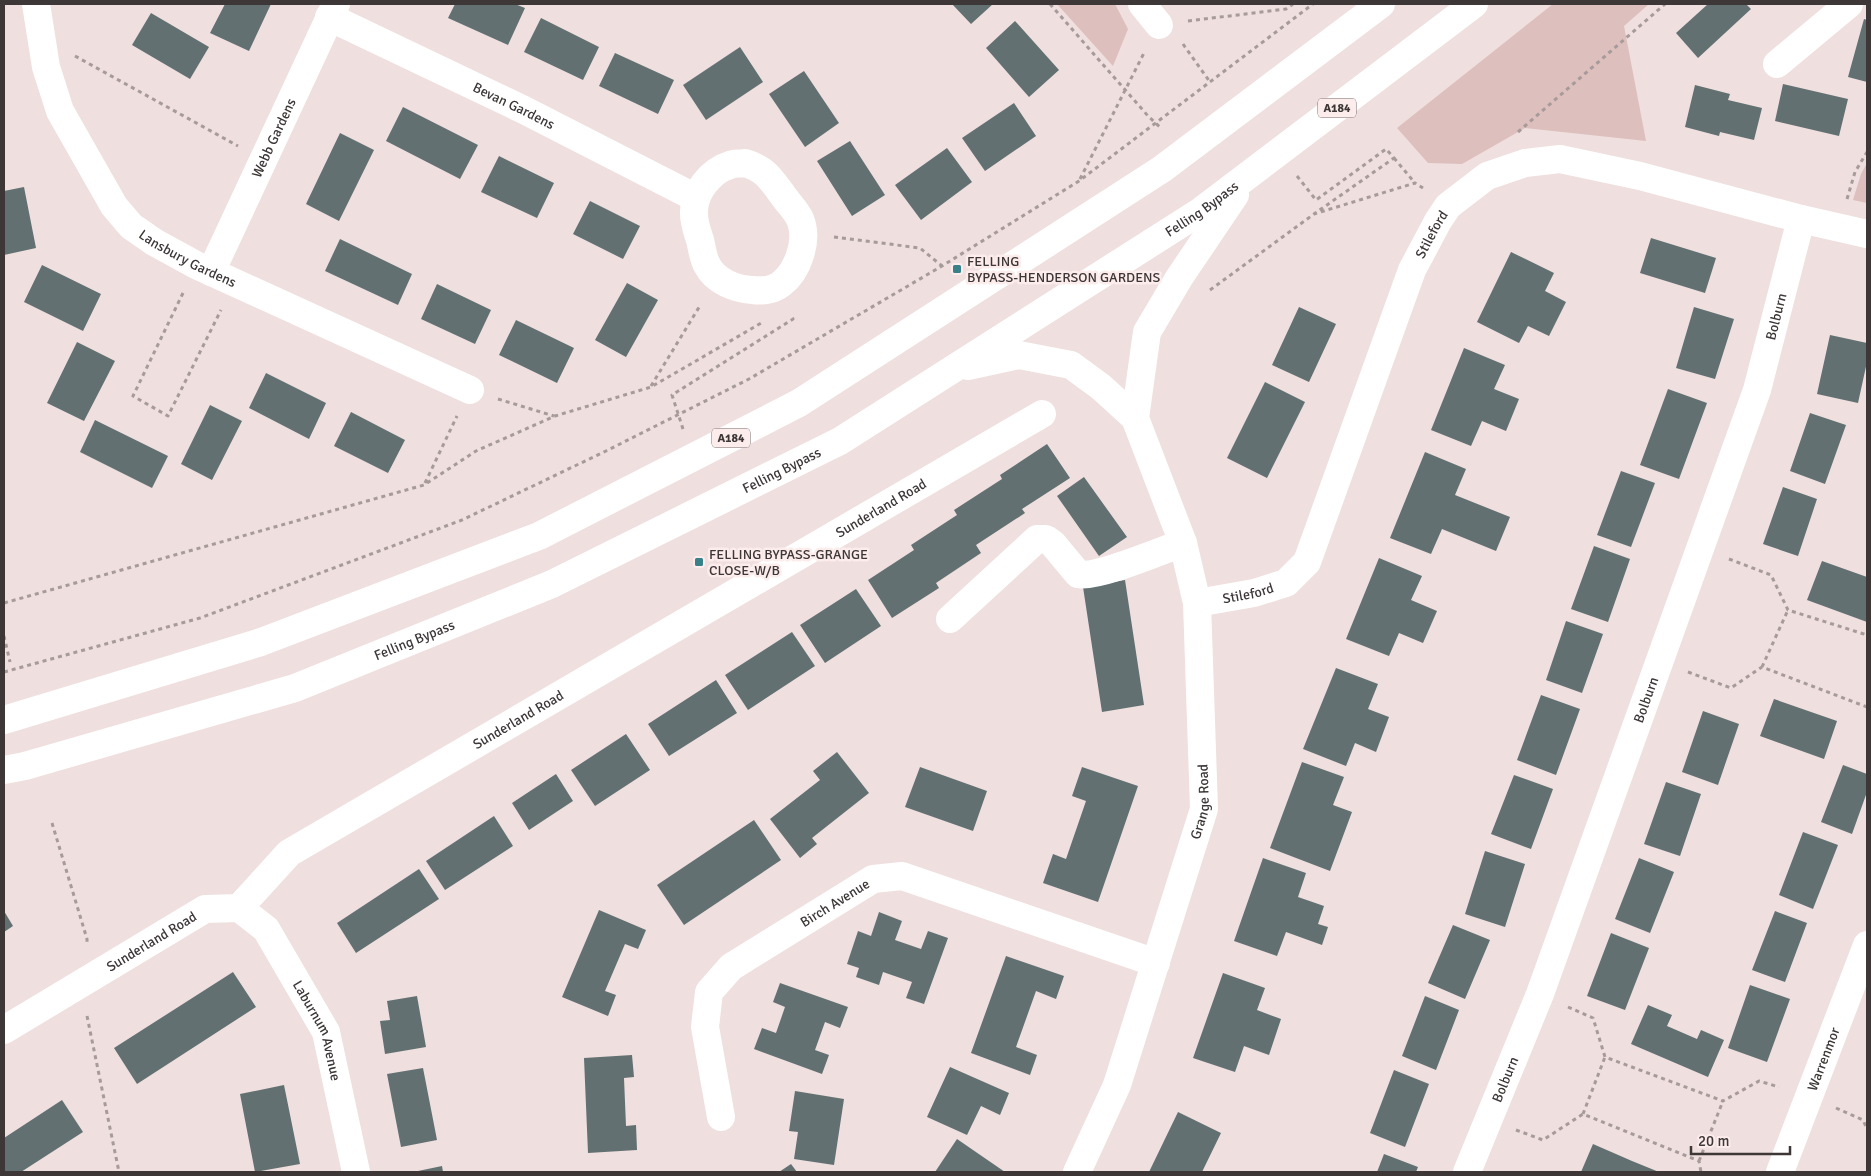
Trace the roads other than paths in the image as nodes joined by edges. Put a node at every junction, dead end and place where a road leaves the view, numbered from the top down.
1 (36, 4) edge
2 (1142, 4) edge
3 (1381, 4) edge
4 (1474, 4) edge
5 (1849, 4) edge
6 (332, 11) edge
7 (1159, 25) road end
8 (1777, 64) dead end
9 (1247, 177) junction
10 (696, 198) junction
11 (1801, 219) junction
12 (1867, 234) edge
13 (203, 269) junction
14 (951, 369) junction
15 (470, 390) road end
16 (1042, 414) dead end
17 (1135, 418) junction
18 (1183, 542) junction
19 (1197, 603) junction
20 (950, 619) dead end
21 (4, 720) edge
22 (4, 770) edge
23 (239, 908) junction
24 (1867, 946) edge
25 (1156, 963) junction
26 (4, 1030) edge
27 (721, 1117) dead end
28 (356, 1172) edge
29 (1077, 1172) edge
30 (1467, 1172) edge
31 (1780, 1172) edge

1 - 13 main road, Lansbury Gardens
2 - 7 main road
3 - 21 main road, A184
4 - 9 main road, Felling Bypass / A184
5 - 8 main road
6 - 10 main road, Bevan Gardens
6 - 13 main road, Webb Gardens
9 - 14 main road, Felling Bypass / A184
9 - 17 main road
10 - 10 main road
11 - 12 main road, Stileford
11 - 19 main road, Stileford
11 - 30 main road, Bolburn
13 - 15 main road, Lansbury Gardens
14 - 17 main road
14 - 22 main road, Felling Bypass / A184
16 - 23 main road, Sunderland Road
17 - 18 main road, Grange Road
18 - 19 main road, Grange Road
18 - 20 main road
19 - 25 main road, Grange Road
23 - 26 main road, Sunderland Road
23 - 28 main road, Laburnum Avenue
24 - 31 main road, Warrenmor
25 - 27 main road, Birch Avenue
25 - 29 main road, Grange Road

